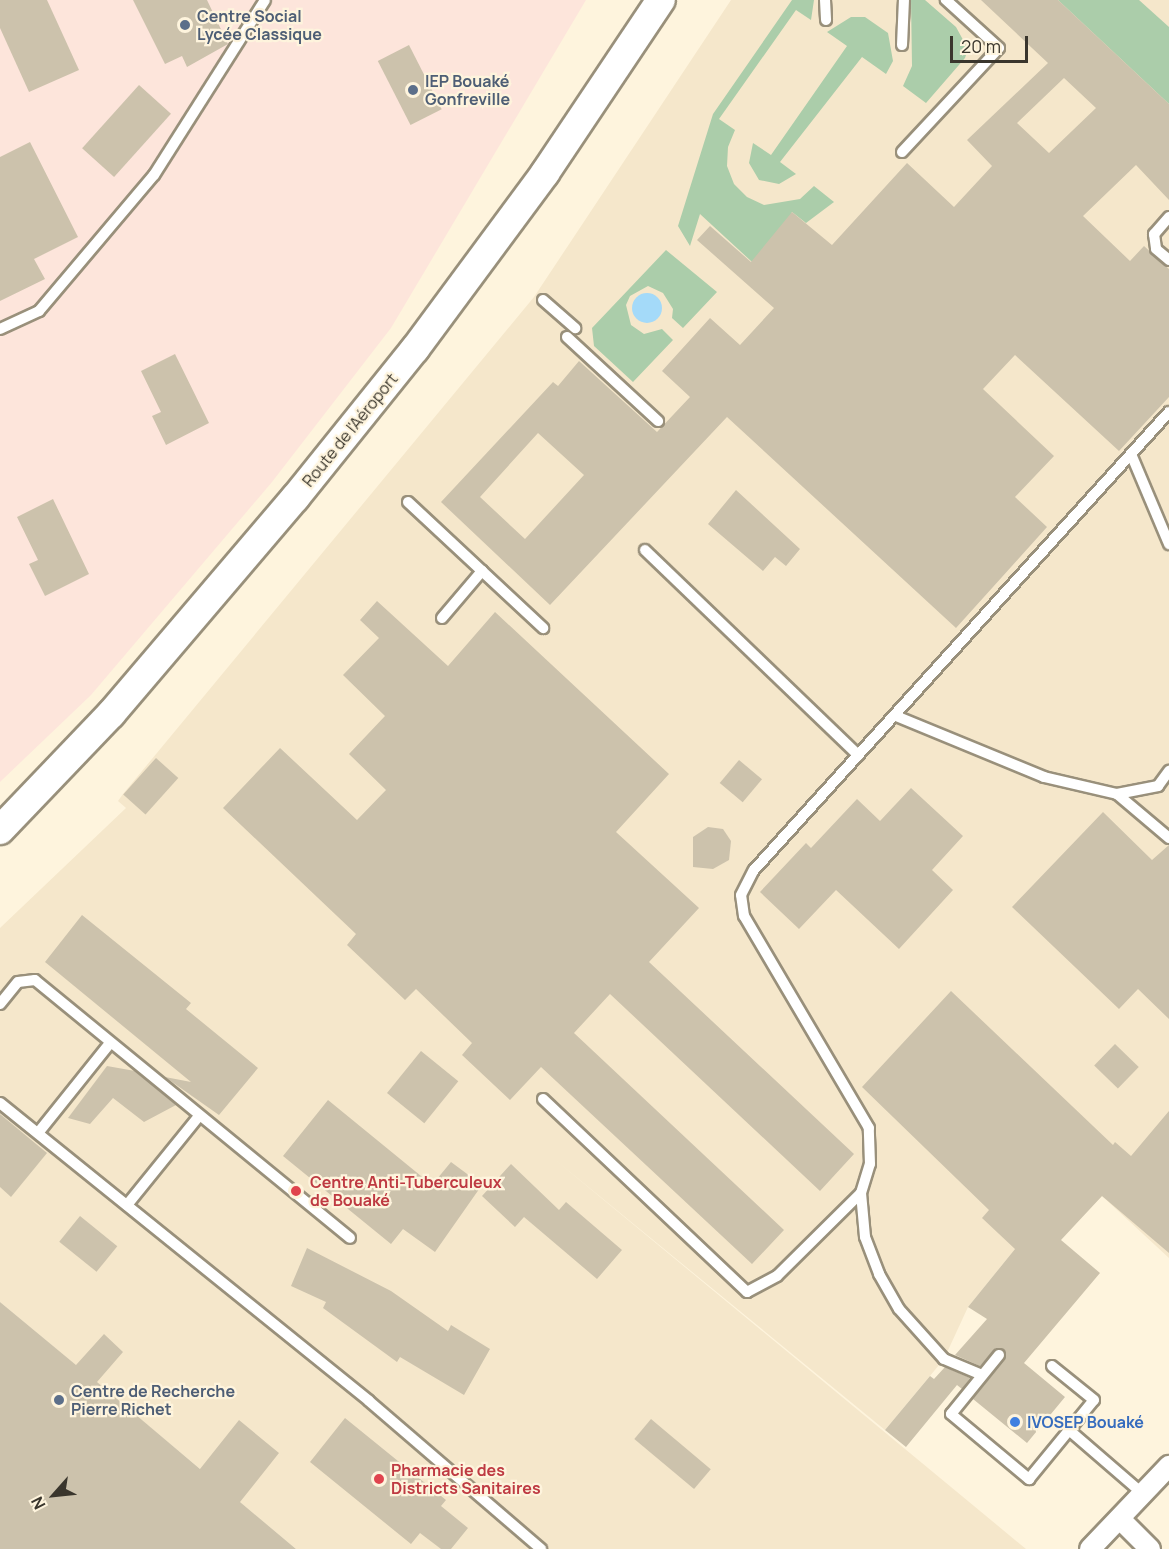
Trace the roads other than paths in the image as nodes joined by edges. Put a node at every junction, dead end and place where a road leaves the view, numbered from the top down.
1 (265, 0) edge
2 (661, 0) edge
3 (825, 0) edge
4 (904, 0) edge
5 (946, 0) edge
6 (826, 20) dead end
7 (902, 45) dead end
8 (902, 152) dead end
9 (1169, 217) edge
10 (1169, 260) edge
11 (543, 300) dead end
12 (0, 328) edge
13 (575, 328) dead end
14 (567, 337) dead end
15 (1169, 412) edge
16 (658, 421) dead end
17 (1131, 454) junction
18 (408, 502) dead end
19 (1169, 544) edge
20 (645, 550) dead end
21 (482, 571) junction
22 (442, 618) dead end
23 (543, 628) dead end
24 (896, 716) junction
25 (858, 755) junction
26 (1169, 771) edge
27 (1117, 794) junction
28 (0, 830) edge
29 (1169, 838) edge
30 (0, 1004) edge
31 (110, 1043) junction
32 (543, 1099) dead end
33 (0, 1103) edge
34 (199, 1116) junction
35 (38, 1133) junction
36 (861, 1193) junction
37 (127, 1205) junction
38 (350, 1238) dead end
39 (999, 1355) dead end
40 (1052, 1366) dead end
41 (982, 1375) junction
42 (1069, 1430) junction
43 (1169, 1466) edge
44 (1142, 1493) junction
45 (1121, 1520) junction
46 (541, 1549) edge
47 (1090, 1549) edge
48 (1150, 1549) edge

1 - 12 lane
2 - 28 main road, Route de l'Aéroport
3 - 6 lane
4 - 7 lane
5 - 8 lane
9 - 10 lane
11 - 13 lane
14 - 16 lane
15 - 17 lane
17 - 19 lane
17 - 24 lane
18 - 21 lane
20 - 25 lane
21 - 22 lane
21 - 23 lane
24 - 25 lane
24 - 27 lane
25 - 36 lane
26 - 27 lane
27 - 29 lane
30 - 31 lane
31 - 34 lane
31 - 35 lane
32 - 36 lane
33 - 35 lane
34 - 37 lane
34 - 38 lane
35 - 37 lane
36 - 41 lane
37 - 46 lane
39 - 41 lane
40 - 42 lane
41 - 42 lane
42 - 44 lane
43 - 44 street
44 - 45 street
45 - 47 street
45 - 48 street

